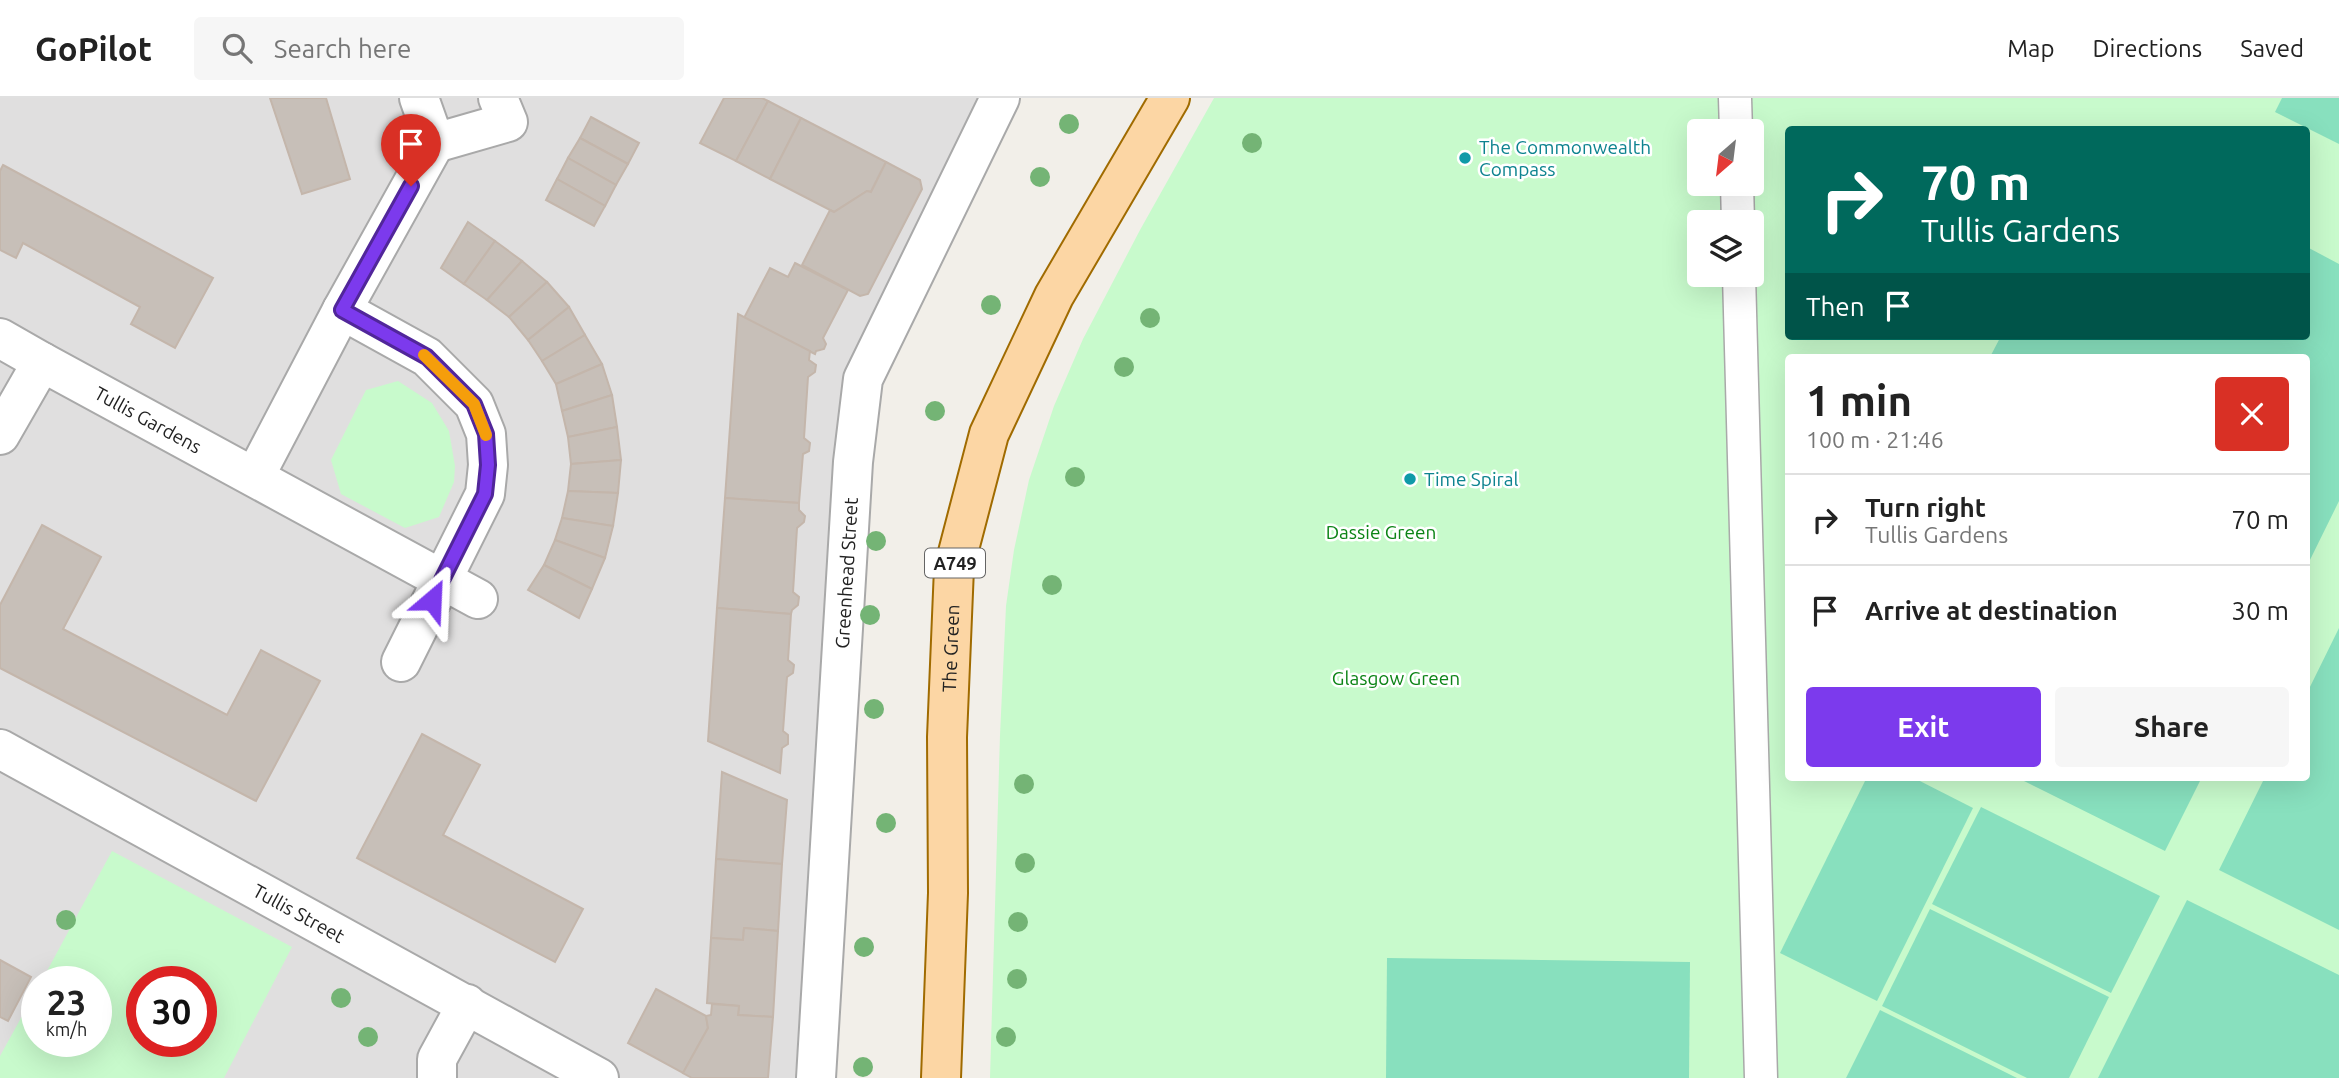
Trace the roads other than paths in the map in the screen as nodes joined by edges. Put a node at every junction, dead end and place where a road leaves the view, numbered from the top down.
1 (419, 98) edge
2 (498, 98) edge
3 (999, 98) edge
4 (1170, 98) edge
5 (1735, 98) edge
6 (1736, 119) edge
7 (435, 143) junction
8 (1739, 287) edge
9 (342, 310) junction
10 (0, 338) edge
11 (42, 362) junction
12 (0, 435) edge
13 (255, 476) junction
14 (442, 579) junction
15 (478, 599) dead end
16 (401, 662) dead end
17 (0, 749) edge
18 (467, 1004) junction
19 (437, 1078) edge
20 (599, 1078) edge
21 (816, 1078) edge
22 (940, 1078) edge
23 (1761, 1078) edge

1 - 7 street
2 - 7 street
3 - 21 street, Greenhead Street
4 - 22 main road, The Green / A749
5 - 6 street
7 - 9 street
8 - 23 street
9 - 13 street
9 - 14 street
10 - 11 street, Tullis Gardens
11 - 12 street
11 - 13 street, Tullis Gardens
13 - 14 street, Tullis Gardens
14 - 15 street, Tullis Gardens
14 - 16 street
17 - 18 street, Tullis Street
18 - 19 street
18 - 20 street, Tullis Street

